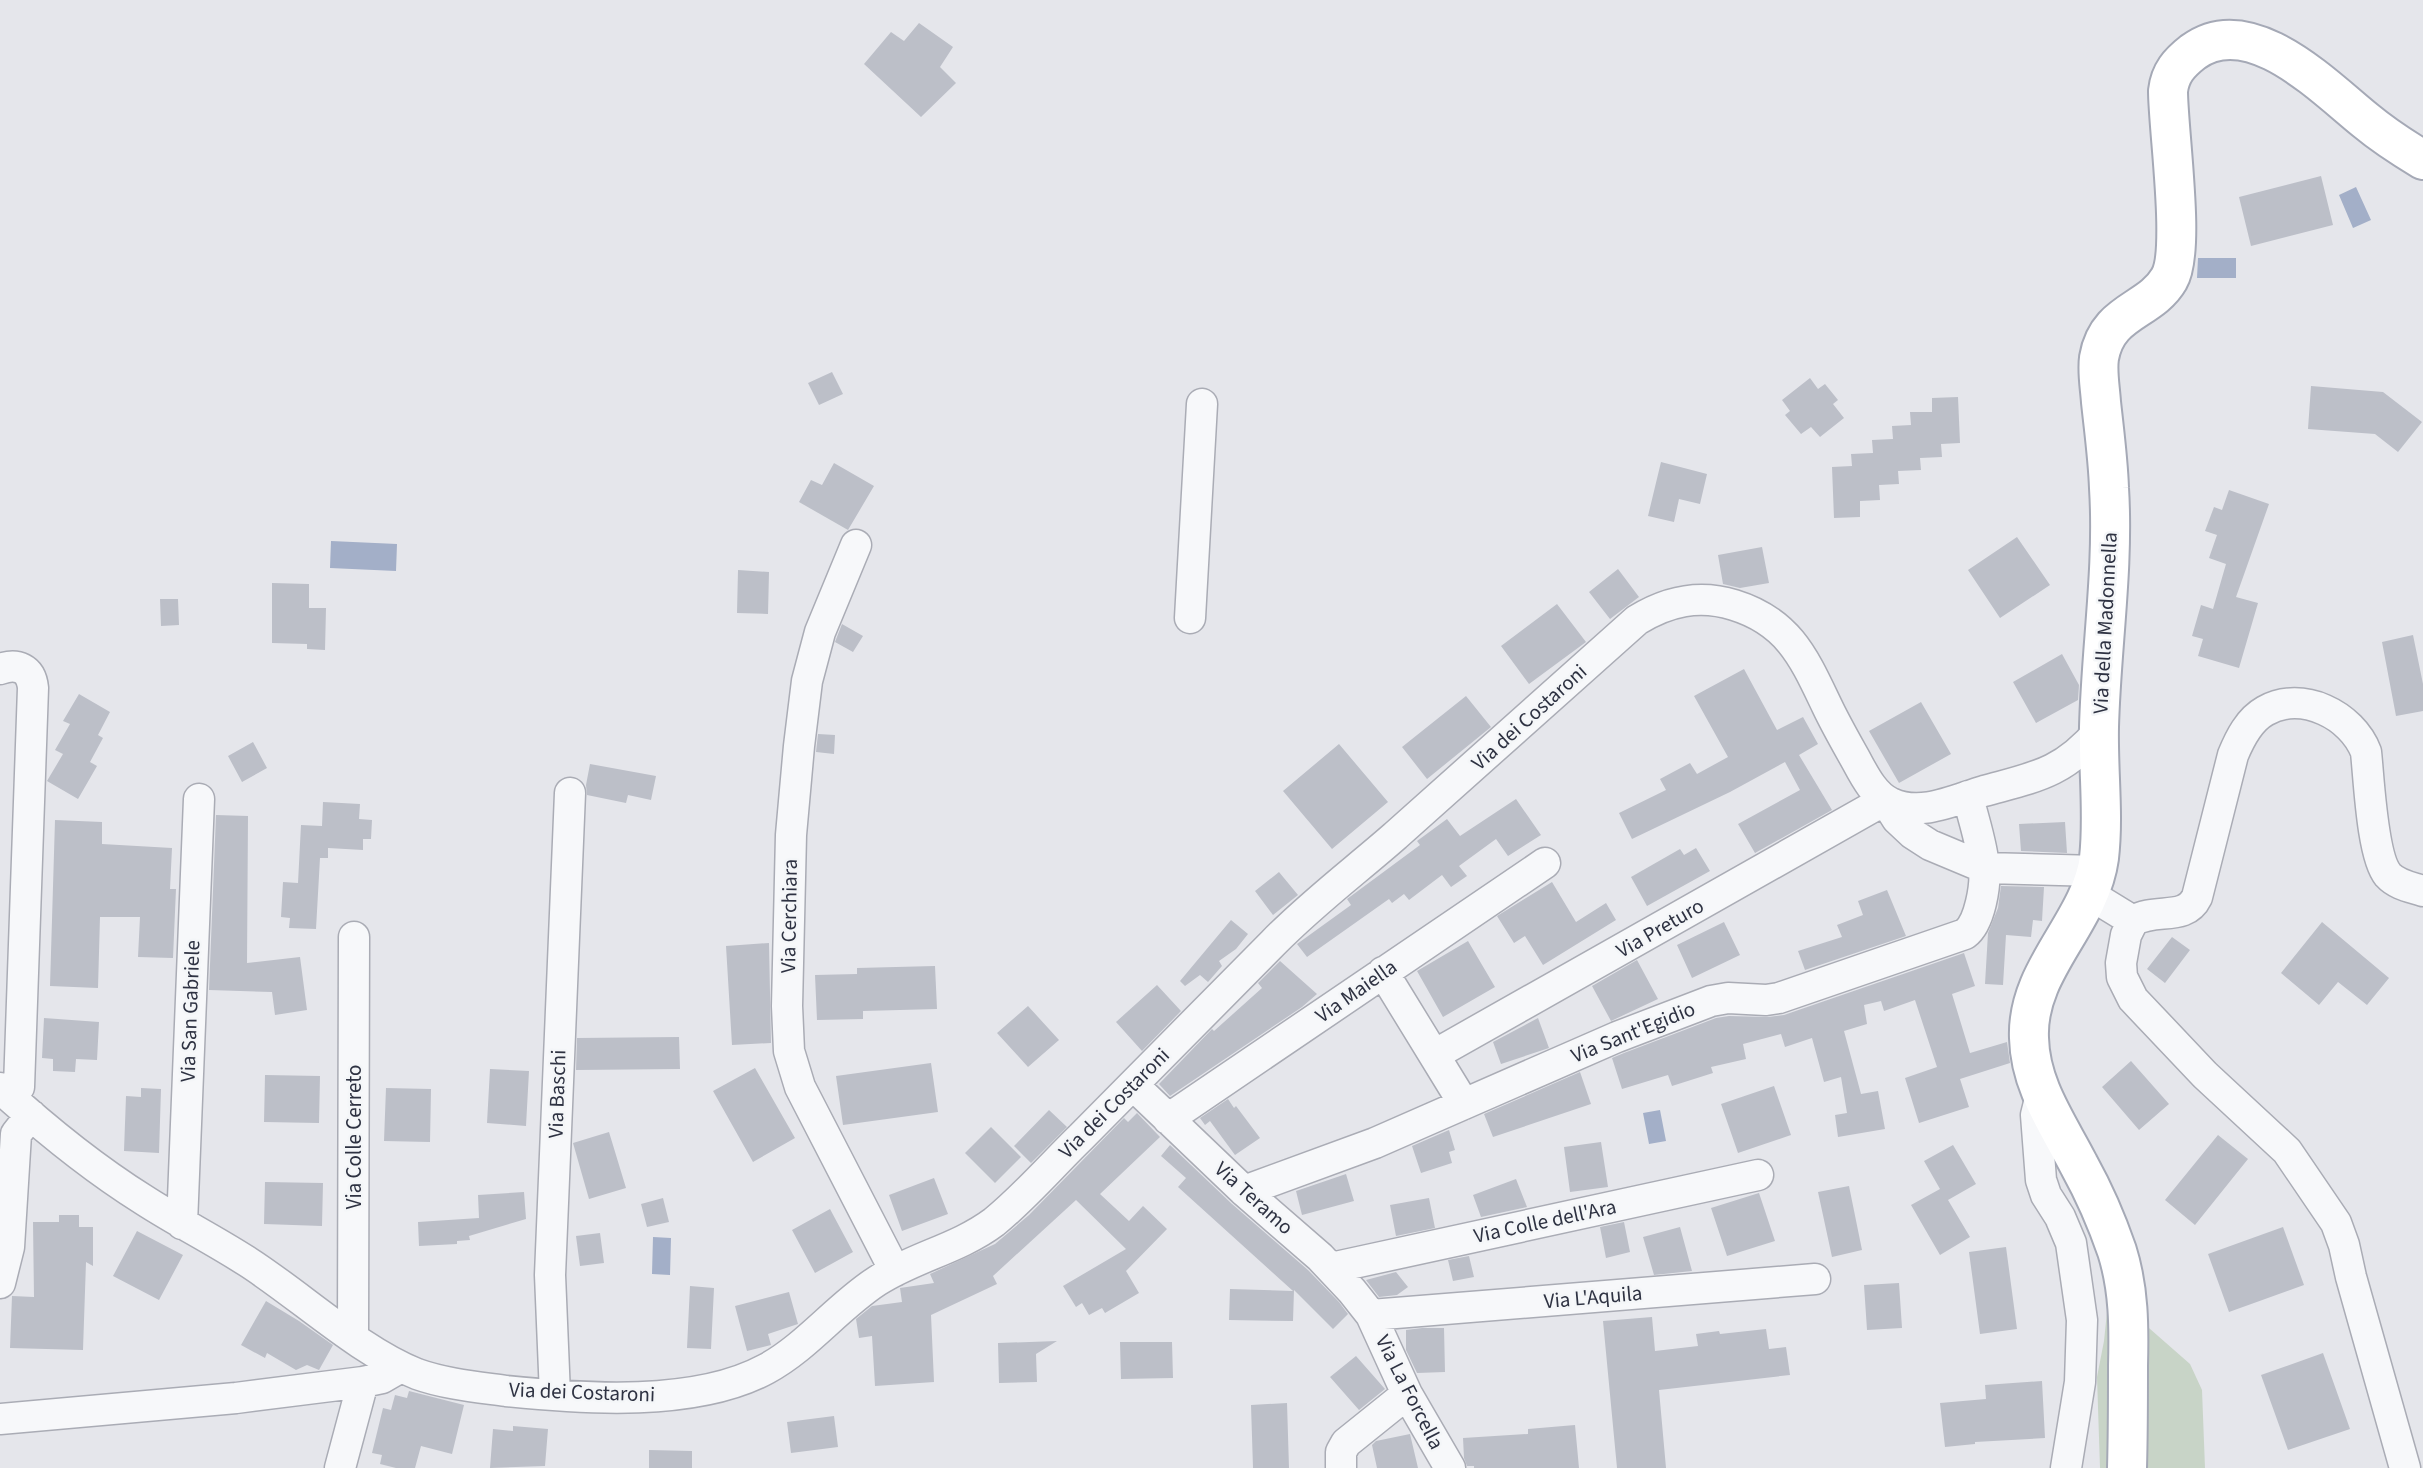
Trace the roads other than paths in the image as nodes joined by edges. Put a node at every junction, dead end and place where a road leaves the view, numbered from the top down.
1 (2423, 160) edge
2 (1202, 404) dead end
3 (856, 545) dead end
4 (1190, 618) dead end
5 (0, 669) edge
6 (2099, 731) junction
7 (14, 792) edge
8 (570, 793) dead end
9 (1968, 796) junction
10 (198, 799) dead end
11 (1885, 800) junction
12 (1545, 863) dead end
13 (1985, 869) junction
14 (2093, 882) junction
15 (2423, 891) edge
16 (2133, 921) junction
17 (354, 937) dead end
18 (11, 959) edge
19 (1383, 972) junction
20 (1434, 1055) junction
21 (1133, 1084) junction
22 (2041, 1095) junction
23 (14, 1100) edge
24 (1464, 1104) junction
25 (1168, 1119) junction
26 (1758, 1175) dead end
27 (1244, 1191) junction
28 (182, 1224) junction
29 (1331, 1268) junction
30 (895, 1270) junction
31 (1815, 1279) dead end
32 (0, 1283) edge
33 (1371, 1315) junction
34 (353, 1336) junction
35 (401, 1367) junction
36 (363, 1382) junction
37 (1407, 1394) junction
38 (555, 1395) junction
39 (0, 1419) edge
40 (341, 1468) edge
41 (1341, 1468) edge
42 (1450, 1468) edge
43 (2066, 1468) edge
44 (2127, 1468) edge
45 (2404, 1468) edge

1 - 6 main road, Via della Madonnella
2 - 4 street
3 - 30 street, Via Cerchiara
5 - 7 street
6 - 9 street
6 - 14 main road, Via della Madonnella
7 - 18 street
8 - 38 street, Via Baschi
9 - 11 street
9 - 13 street
10 - 28 street, Via San Gabriele
11 - 13 street
11 - 20 street, Via Preturo
11 - 21 street, Via dei Costaroni
12 - 19 street, Via Maiella
13 - 14 street
13 - 24 street, Via Sant'Egidio
14 - 16 street
14 - 22 main road, Via della Madonnella
15 - 16 street
16 - 45 street
17 - 34 street, Via Colle Cerreto
18 - 23 street
19 - 20 street
19 - 25 street, Via Maiella
20 - 24 street
21 - 25 street, Via Teramo
21 - 30 street, Via dei Costaroni
22 - 43 street
22 - 44 main road, Via della Madonnella
23 - 28 street, Via dei Costaroni
23 - 32 street
24 - 27 street, Via Sant'Egidio
25 - 27 street, Via Teramo
26 - 29 street, Via Colle dell'Ara
27 - 29 street, Via Teramo
28 - 34 street, Via dei Costaroni
29 - 33 street, Via Teramo
30 - 38 street, Via dei Costaroni
31 - 33 street, Via L'Aquila
33 - 37 street, Via La Forcella
34 - 35 street, Via dei Costaroni
35 - 36 street
35 - 38 street, Via dei Costaroni
36 - 39 street
36 - 40 street
37 - 41 street
37 - 42 street, Via La Forcella

